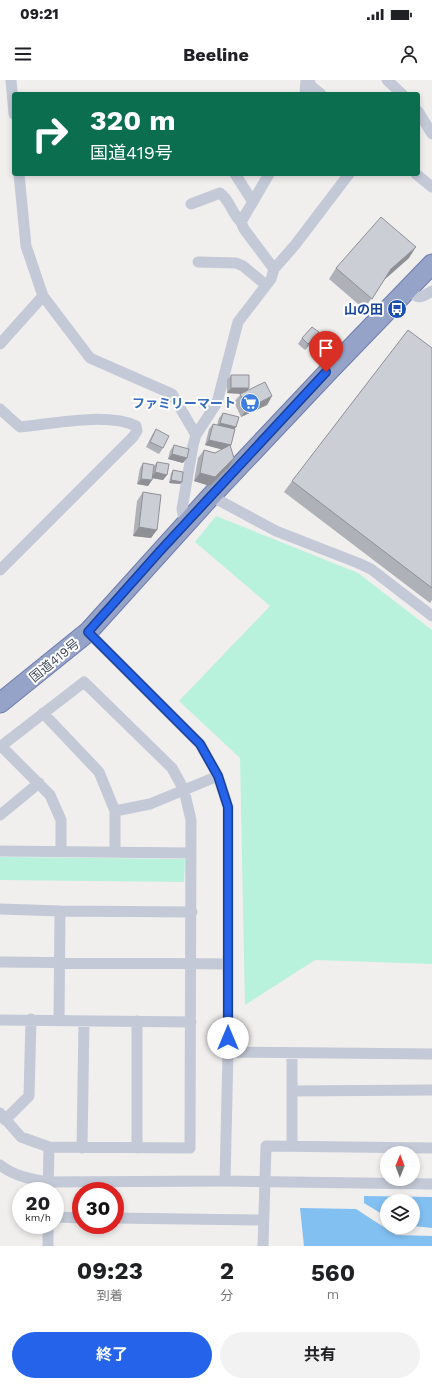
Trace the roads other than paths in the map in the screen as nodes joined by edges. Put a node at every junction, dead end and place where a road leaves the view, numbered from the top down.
1 (11, 80) edge
2 (307, 80) edge
3 (387, 80) edge
4 (12, 92) edge
5 (304, 92) edge
6 (318, 92) edge
7 (400, 92) edge
8 (420, 114) edge
9 (432, 134) edge
10 (19, 176) edge
11 (236, 176) edge
12 (268, 176) edge
13 (347, 176) edge
14 (418, 176) edge
15 (432, 187) edge
16 (253, 202) junction
17 (191, 204) dead end
18 (242, 222) junction
19 (198, 262) dead end
20 (432, 264) edge
21 (274, 269) junction
22 (266, 285) junction
23 (408, 290) junction
24 (432, 291) edge
25 (43, 296) junction
26 (0, 344) edge
27 (0, 409) edge
28 (196, 435) junction
29 (211, 496) junction
30 (185, 524) junction
31 (0, 570) edge
32 (432, 616) edge
33 (88, 632) junction
34 (0, 703) edge
35 (43, 713) junction
36 (1, 746) edge
37 (218, 776) junction
38 (39, 783) junction
39 (184, 790) junction
40 (115, 811) junction
41 (0, 815) edge
42 (0, 851) edge
43 (62, 852) junction
44 (115, 852) junction
45 (191, 854) junction
46 (0, 909) edge
47 (60, 911) junction
48 (192, 912) junction
49 (0, 962) edge
50 (60, 962) junction
51 (191, 964) junction
52 (228, 964) junction
53 (31, 1019) junction
54 (0, 1020) edge
55 (59, 1020) junction
56 (84, 1020) junction
57 (137, 1021) junction
58 (191, 1022) junction
59 (228, 1052) junction
60 (292, 1053) junction
61 (432, 1054) edge
62 (432, 1090) edge
63 (292, 1091) junction
64 (3, 1116) edge
65 (292, 1146) junction
66 (49, 1147) junction
67 (82, 1148) junction
68 (137, 1148) junction
69 (432, 1148) edge
70 (0, 1165) edge
71 (225, 1181) junction
72 (37, 1182) edge
73 (48, 1182) edge
74 (264, 1182) junction
75 (432, 1184) edge
76 (64, 1186) edge
77 (124, 1218) edge
78 (264, 1220) junction
79 (48, 1234) edge
80 (48, 1246) edge
81 (263, 1246) edge

1 - 4 street
2 - 5 street
2 - 6 street
3 - 7 street
8 - 9 street
10 - 25 street
11 - 16 street
12 - 16 street
13 - 21 street
14 - 15 street
16 - 18 street
17 - 18 street
18 - 21 street
19 - 22 street
20 - 23 highway, 国道419号
21 - 22 street
22 - 28 street
23 - 24 street
23 - 29 highway, 国道419号
25 - 26 street
25 - 28 street
27 - 31 street
28 - 30 street
29 - 30 highway, 国道419号
29 - 32 street
30 - 33 highway, 国道419号
33 - 34 highway, 国道419号
33 - 37 street
35 - 36 street
35 - 39 street
35 - 40 street
36 - 38 street
37 - 39 street
37 - 52 street
38 - 41 street
38 - 43 street
39 - 40 street
39 - 45 street
40 - 44 street
42 - 43 street
43 - 44 street
44 - 45 street
45 - 48 street
46 - 47 street
47 - 48 street
47 - 50 street
48 - 51 street
49 - 50 street
50 - 51 street
50 - 55 street
51 - 52 street
51 - 58 street
52 - 59 street
53 - 54 street
53 - 55 street
53 - 64 street
55 - 56 street
56 - 57 street
56 - 67 street
57 - 58 street
57 - 68 street
58 - 68 street
59 - 60 street
59 - 71 street
60 - 61 street
60 - 63 street
62 - 63 street
63 - 65 street
64 - 66 street
65 - 69 street
65 - 74 street
66 - 67 street
66 - 73 street
67 - 68 street
70 - 72 street
71 - 74 street
71 - 76 street
74 - 75 street
74 - 78 street
77 - 78 street
78 - 81 street
79 - 80 street

